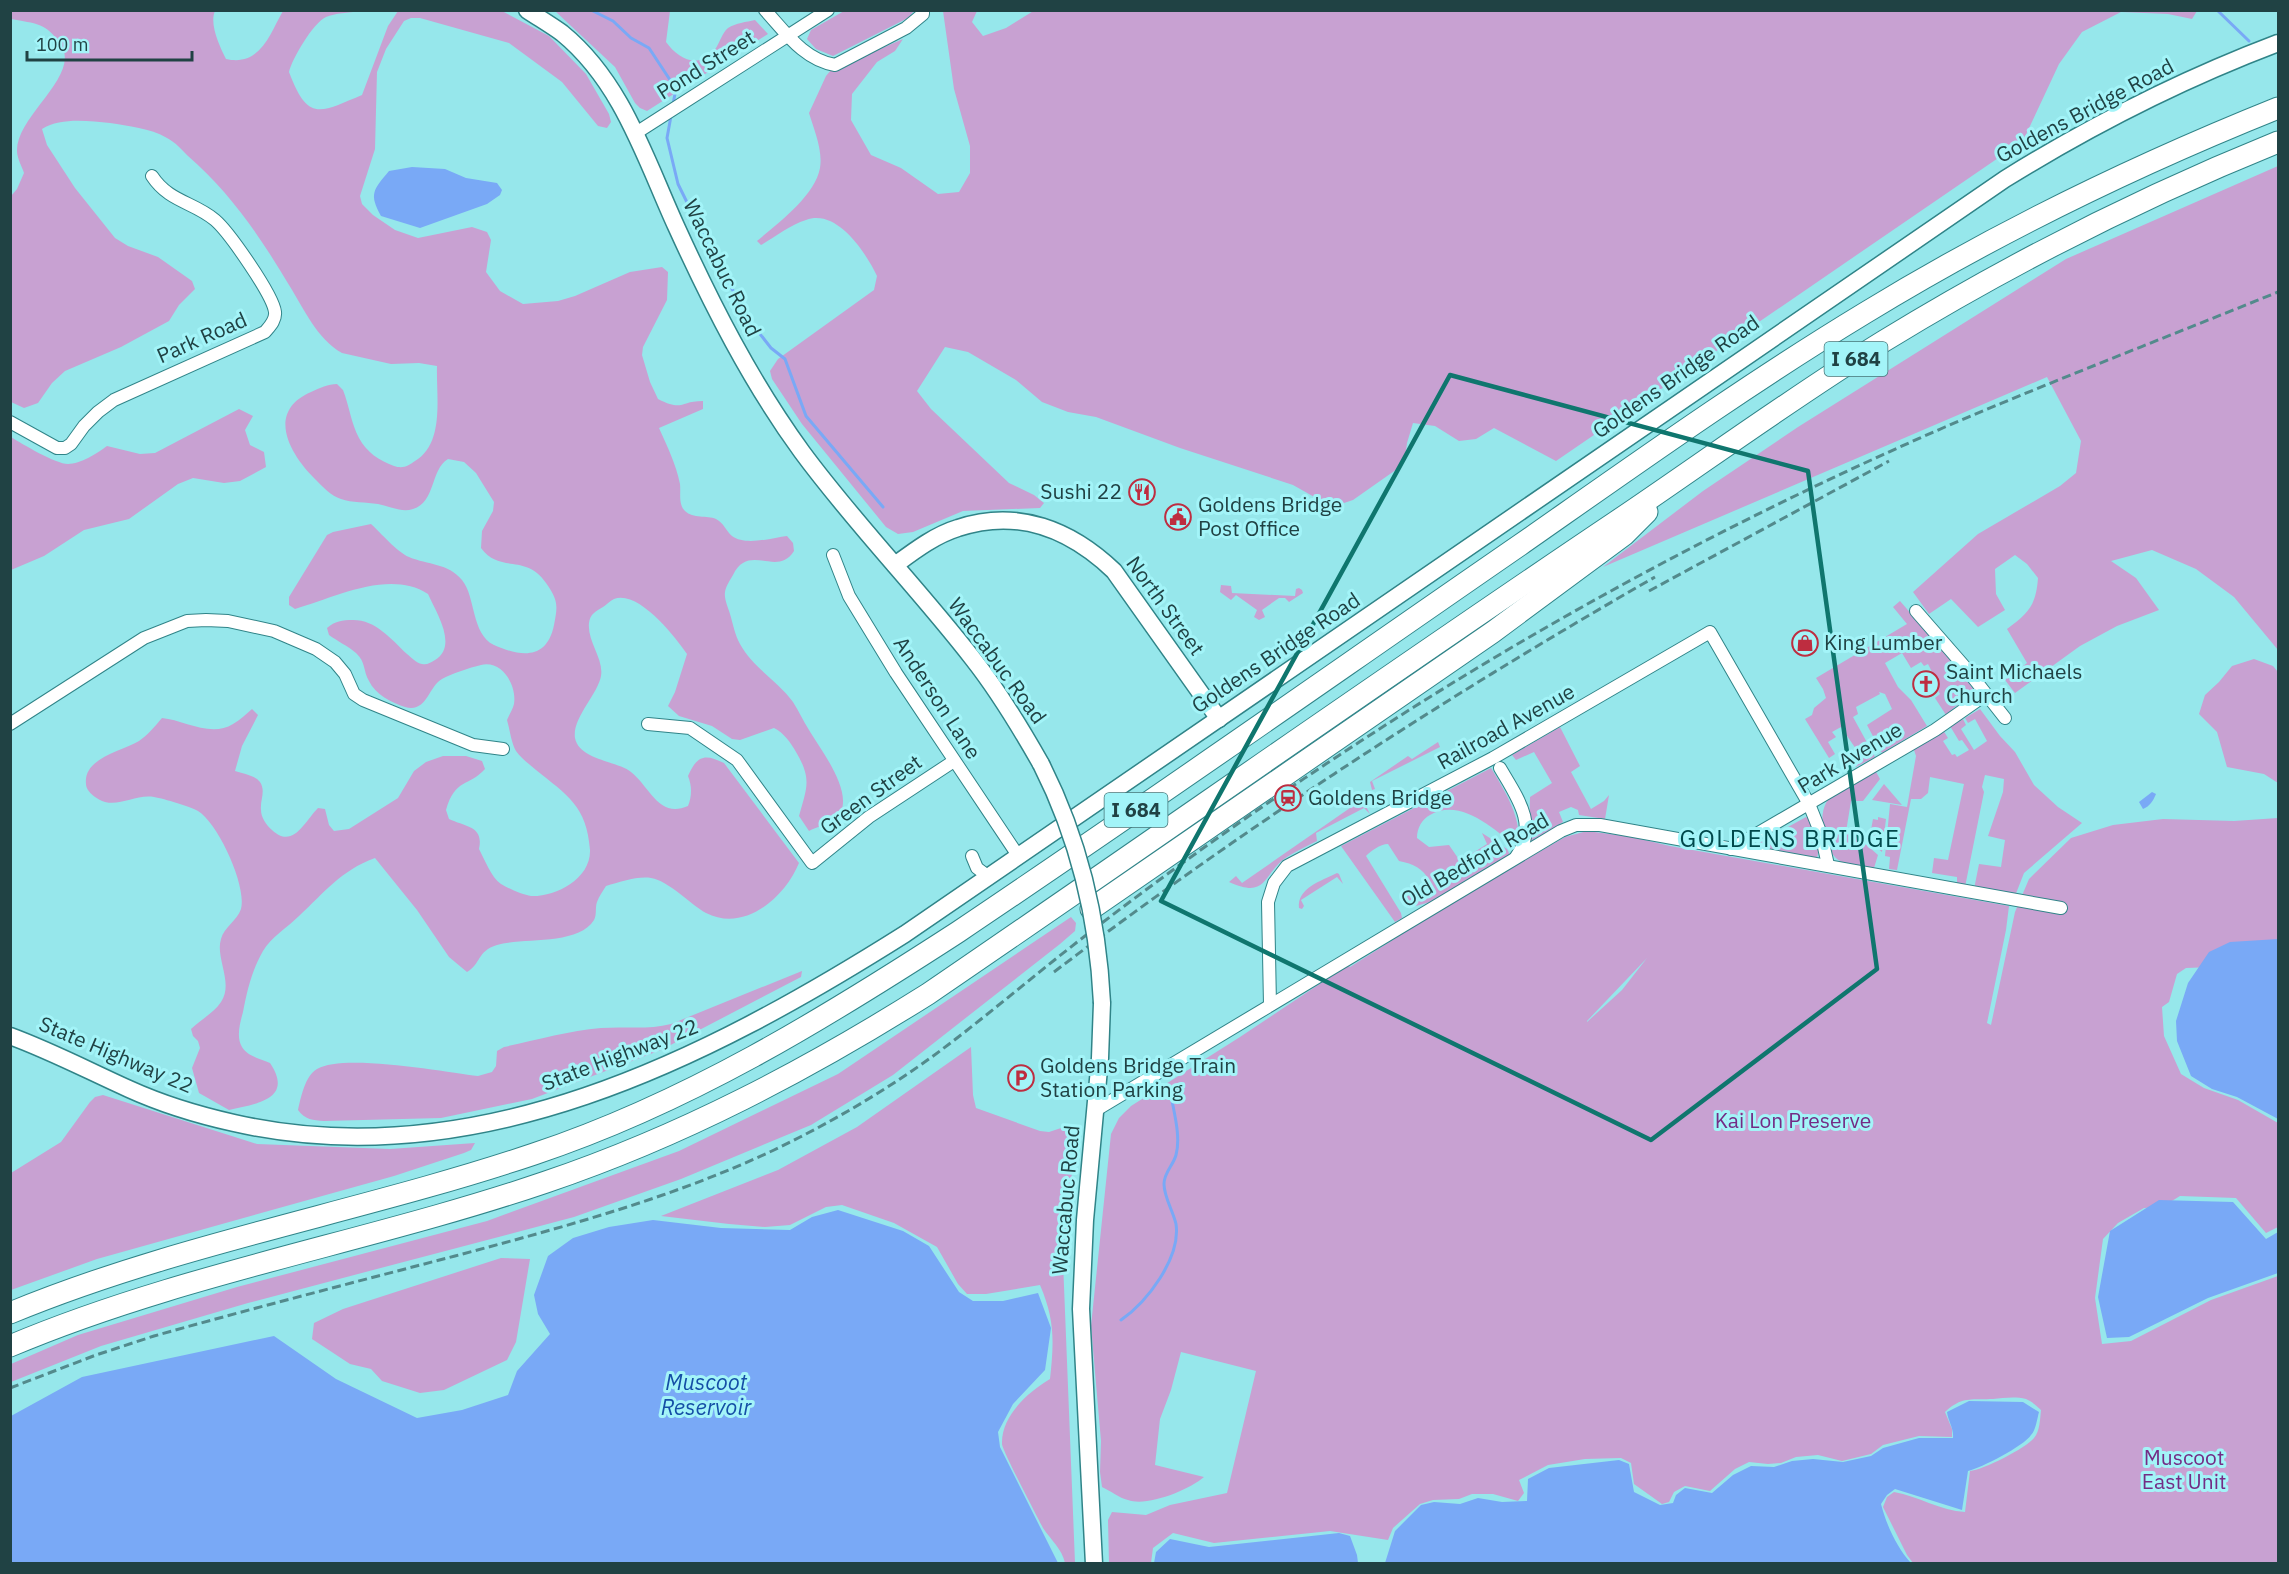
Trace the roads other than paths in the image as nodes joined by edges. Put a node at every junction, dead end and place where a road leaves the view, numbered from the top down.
1 (527, 10) edge
2 (765, 10) edge
3 (828, 10) edge
4 (923, 10) edge
5 (788, 35) junction
6 (2278, 43) edge
7 (2278, 108) edge
8 (636, 133) junction
9 (2278, 142) edge
10 (152, 176) dead end
11 (10, 422) edge
12 (1681, 478) junction
13 (833, 555) dead end
14 (895, 565) junction
15 (1916, 611) dead end
16 (1985, 695) junction
17 (2005, 718) dead end
18 (1219, 719) junction
19 (10, 724) edge
20 (648, 724) dead end
21 (503, 749) dead end
22 (954, 761) junction
23 (1500, 768) dead end
24 (1120, 786) joint
25 (1809, 804) junction
26 (1731, 849) junction
27 (972, 856) dead end
28 (1019, 856) junction
29 (1514, 860) junction
30 (1828, 865) junction
31 (989, 877) junction
32 (2061, 908) dead end
33 (1091, 909) junction
34 (1270, 1005) junction
35 (10, 1036) edge
36 (1096, 1110) junction
37 (10, 1313) edge
38 (10, 1346) edge
39 (1094, 1563) edge

1 - 8 main road, Waccabuc Road
2 - 5 street
3 - 5 street, Pond Street
4 - 5 street
5 - 8 street, Pond Street
6 - 18 main road, Goldens Bridge Road
7 - 37 highway, I 684
8 - 14 main road, Waccabuc Road
9 - 12 highway, I 684
10 - 11 street, Park Road
12 - 33 highway
12 - 38 highway, I 684
13 - 22 street, Anderson Lane
14 - 18 main road, North Street
14 - 33 main road, Waccabuc Road, bridge
15 - 16 street
16 - 17 street
16 - 25 street, Park Avenue
18 - 24 main road, Goldens Bridge Road
19 - 21 street
20 - 22 street, Green Street
22 - 28 street, Anderson Lane
23 - 29 street
24 - 28 main road, State Highway 22
25 - 26 street, Park Avenue
25 - 30 street
25 - 34 street, Railroad Avenue
26 - 29 street, Old Bedford Road
26 - 30 street, Old Bedford Road
27 - 31 street
28 - 31 main road, State Highway 22
29 - 34 street, Old Bedford Road
30 - 32 street, Old Bedford Road
31 - 35 main road, State Highway 22
33 - 36 main road, Waccabuc Road, bridge
34 - 36 street, Old Bedford Road
36 - 39 main road, Waccabuc Road

